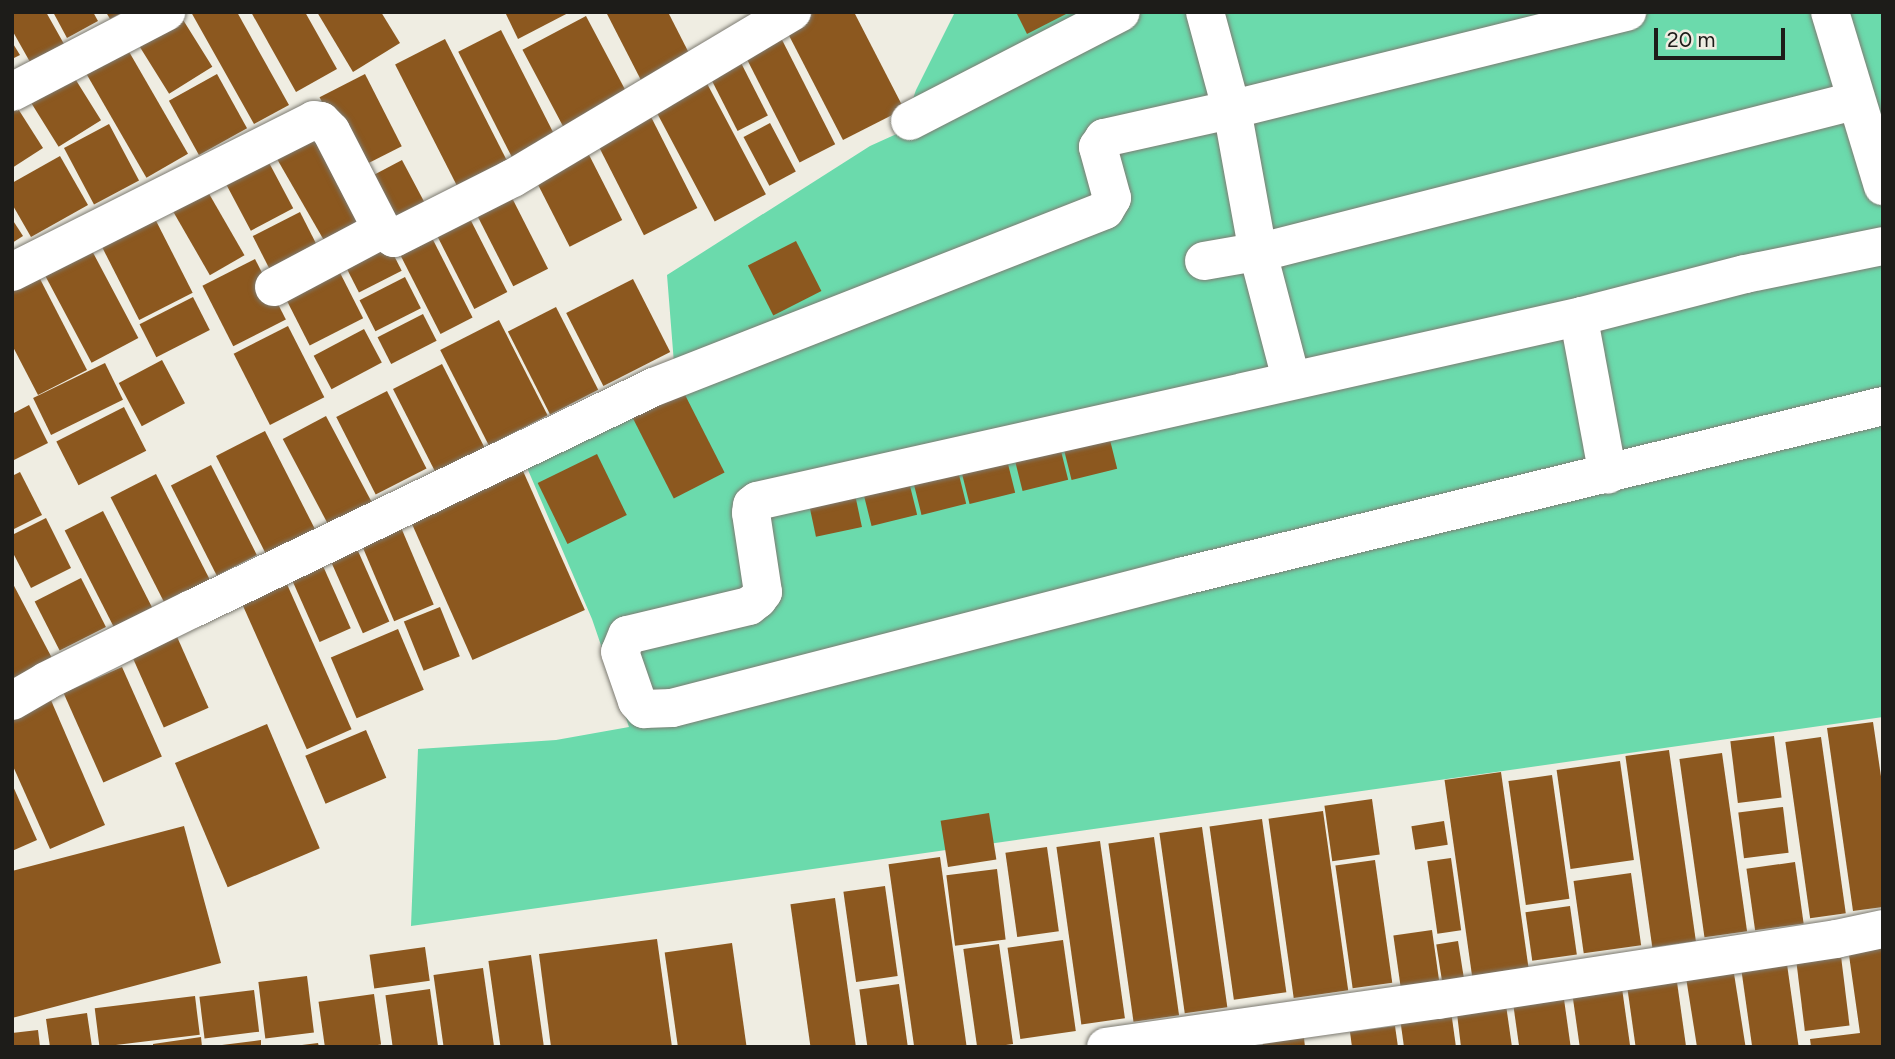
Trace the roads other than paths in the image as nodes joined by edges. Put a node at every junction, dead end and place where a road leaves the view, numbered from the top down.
1 (166, 12) edge
2 (792, 12) edge
3 (1121, 12) edge
4 (1205, 12) edge
5 (1628, 12) edge
6 (1830, 12) edge
7 (12, 92) edge
8 (1854, 101) junction
9 (1231, 110) junction
10 (910, 121) dead end
11 (1883, 186) edge
12 (382, 230) junction
13 (1883, 246) edge
14 (1258, 253) junction
15 (1205, 261) dead end
16 (12, 272) edge
17 (274, 287) dead end
18 (1582, 316) junction
19 (1291, 379) junction
20 (1883, 406) edge
21 (1608, 475) junction
22 (12, 701) edge
23 (1883, 929) edge
24 (1106, 1047) edge

1 - 7 street
2 - 12 street
3 - 10 street
4 - 9 street
5 - 9 street
6 - 8 street
8 - 11 street
8 - 14 street
9 - 14 street
9 - 22 street
12 - 16 street
12 - 17 street
13 - 18 street
14 - 15 street
14 - 19 street
18 - 19 street
18 - 21 street
19 - 21 street
20 - 21 street
23 - 24 street

